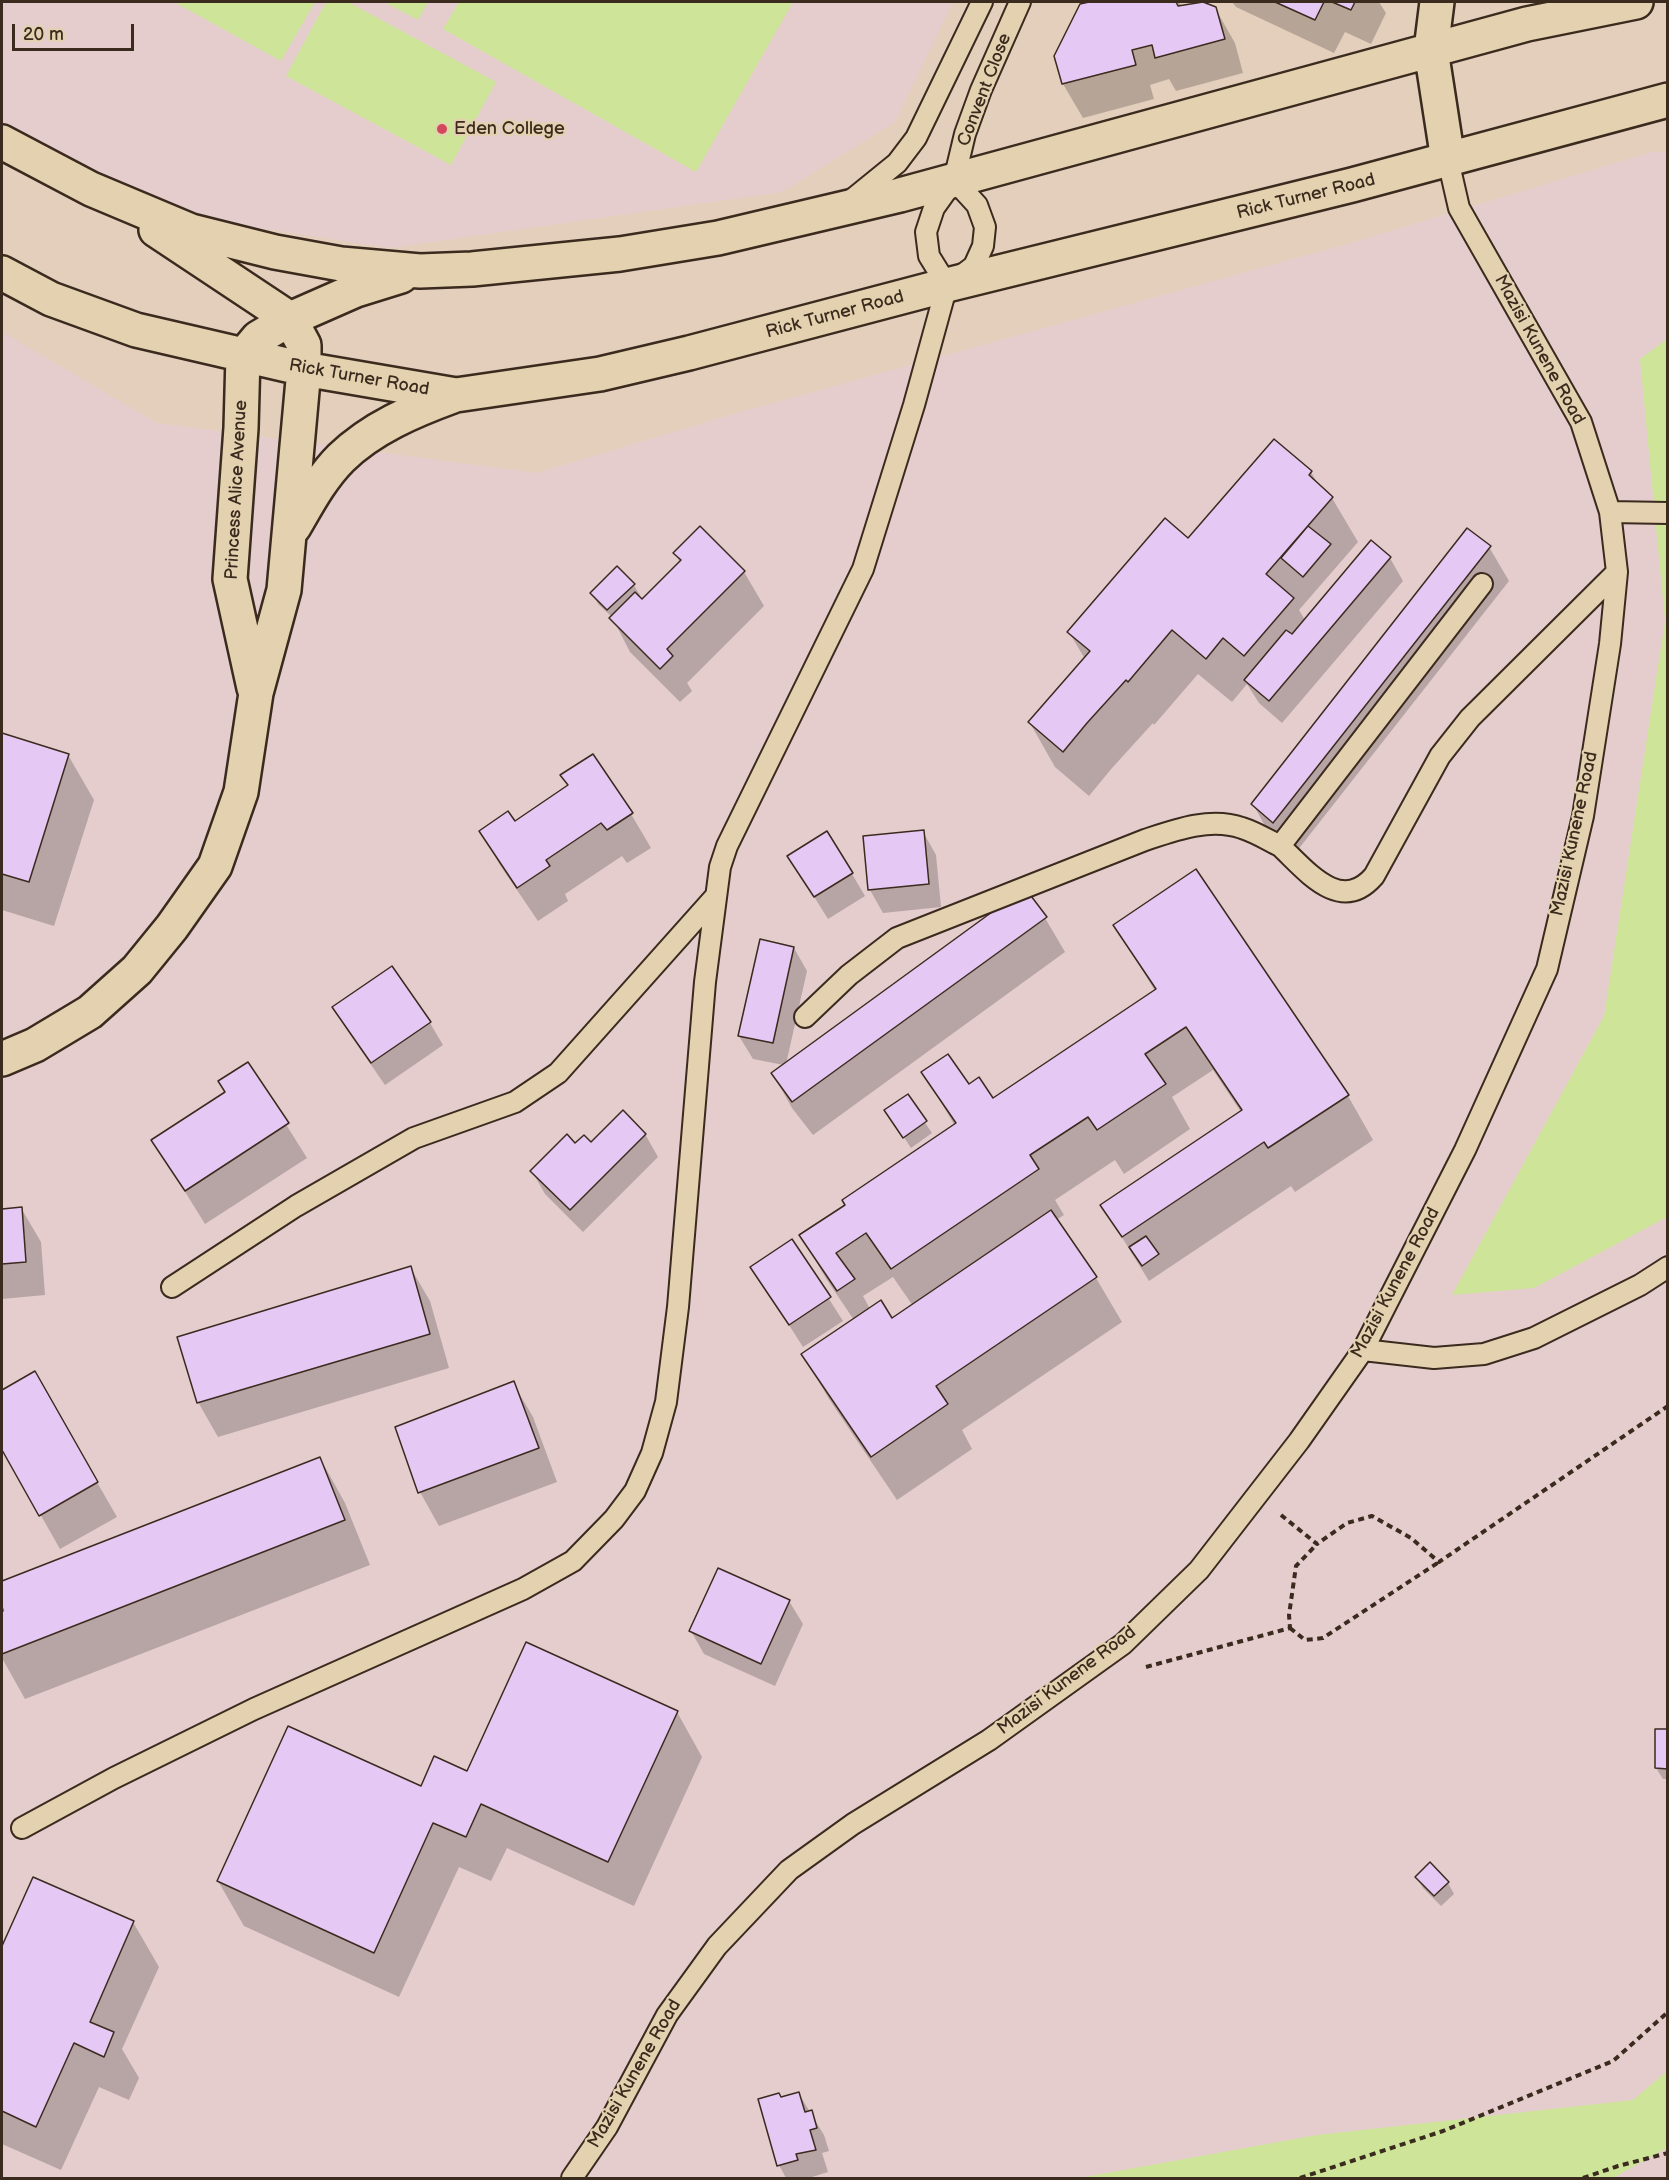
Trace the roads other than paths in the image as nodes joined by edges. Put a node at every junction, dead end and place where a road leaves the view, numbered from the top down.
1 (982, 2) edge
2 (1020, 2) edge
3 (1437, 2) edge
4 (1636, 2) edge
5 (1431, 50) junction
6 (1668, 100) edge
7 (2, 142) edge
8 (1448, 160) junction
9 (954, 180) junction
10 (91, 189) junction
11 (840, 210) junction
12 (420, 271) junction
13 (2, 273) edge
14 (947, 285) junction
15 (290, 319) junction
16 (243, 356) junction
17 (304, 369) junction
18 (456, 394) junction
19 (1610, 512) junction
20 (1668, 513) edge
21 (290, 533) junction
22 (1617, 572) junction
23 (1482, 584) dead end
24 (255, 693) junction
25 (1280, 846) junction
26 (715, 897) junction
27 (805, 1017) dead end
28 (2, 1059) edge
29 (1668, 1267) edge
30 (172, 1287) dead end
31 (1363, 1350) junction
32 (22, 1828) dead end
33 (572, 2178) edge

1 - 11 lane
2 - 9 lane, Convent Close
3 - 5 main road
4 - 5 main road
5 - 8 main road
5 - 9 main road
6 - 8 main road, Rick Turner Road
7 - 10 main road
8 - 14 main road, Rick Turner Road
8 - 19 lane, Mazisi Kunene Road
9 - 11 main road
9 - 14 lane, Convent Close
9 - 14 lane
10 - 12 main road
10 - 15 main road
11 - 12 main road
12 - 15 main road
13 - 16 main road, Rick Turner Road
14 - 18 main road, Rick Turner Road
14 - 26 lane
15 - 16 main road
15 - 17 main road, Princess Alice Avenue
16 - 17 main road, Rick Turner Road
16 - 24 main road, Princess Alice Avenue
17 - 18 main road, Rick Turner Road
17 - 21 main road, Princess Alice Avenue
18 - 21 main road
19 - 20 lane
19 - 22 lane, Mazisi Kunene Road
21 - 24 main road, Princess Alice Avenue
22 - 25 lane
22 - 31 lane, Mazisi Kunene Road
23 - 25 lane
24 - 28 main road, Princess Alice Avenue
25 - 27 lane
26 - 30 lane
26 - 32 lane
29 - 31 lane
31 - 33 lane, Mazisi Kunene Road

